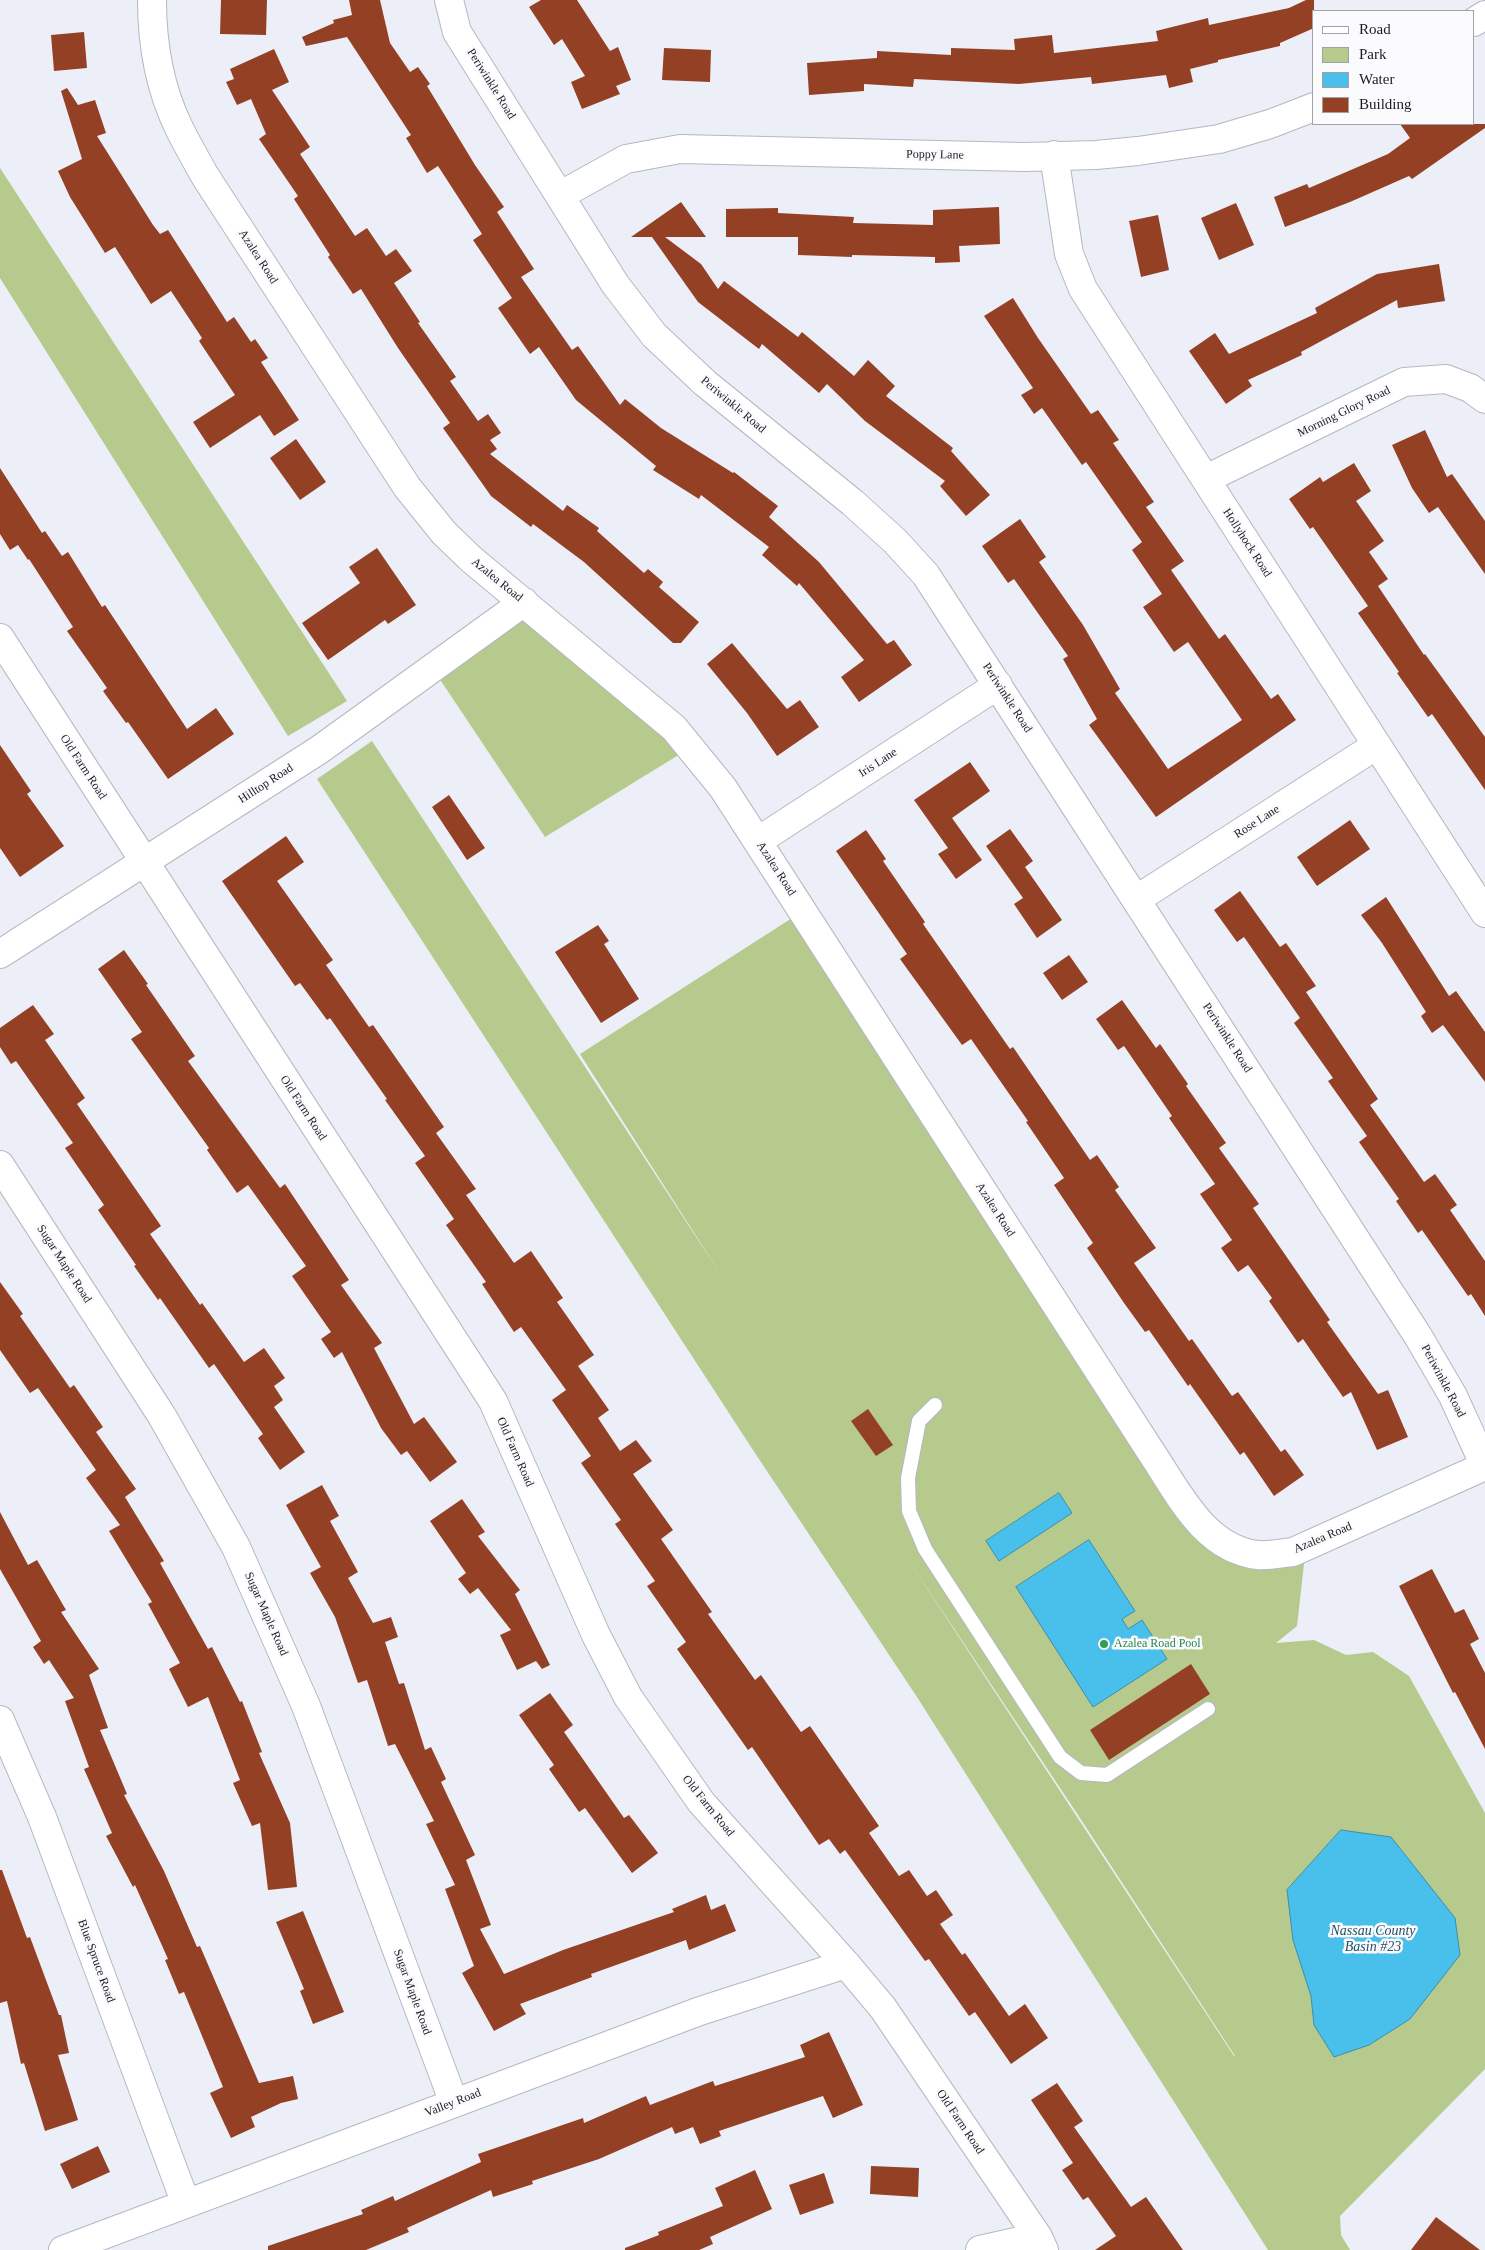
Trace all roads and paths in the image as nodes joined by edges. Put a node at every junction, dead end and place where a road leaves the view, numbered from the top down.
1 (152, 0) edge
2 (449, 0) edge
3 (1312, 108) edge
4 (1054, 155) junction
5 (560, 195) junction
6 (1485, 399) edge
7 (1206, 479) junction
8 (524, 602) junction
9 (0, 638) edge
10 (998, 685) junction
11 (1377, 744) junction
12 (758, 840) junction
13 (144, 861) junction
14 (1137, 899) junction
15 (1485, 913) edge
16 (0, 954) edge
17 (0, 1165) edge
18 (935, 1405) dead end
19 (1485, 1466) edge
20 (1208, 1709) dead end
21 (0, 1720) edge
22 (846, 1964) junction
23 (454, 2102) junction
24 (186, 2204) junction
25 (1041, 2244) edge
26 (63, 2250) edge
27 (980, 2250) edge

1 - 8 street, Azalea Road
2 - 5 street, Periwinkle Road
3 - 4 street, Poppy Lane
4 - 5 street, Poppy Lane
4 - 7 street, Hollyhock Road
5 - 10 street, Periwinkle Road
6 - 7 street, Morning Glory Road
7 - 11 street, Hollyhock Road
8 - 12 street, Azalea Road
8 - 13 street, Hilltop Road
9 - 13 street, Old Farm Road
10 - 12 street, Iris Lane
10 - 14 street, Periwinkle Road
11 - 14 street, Rose Lane
11 - 15 street, Hollyhock Road
12 - 19 street, Azalea Road
13 - 16 street, Hilltop Road
13 - 22 street, Old Farm Road
14 - 19 street, Periwinkle Road
17 - 23 street, Sugar Maple Road
18 - 20 lane
21 - 24 street, Blue Spruce Road
22 - 23 street, Valley Road
22 - 25 street, Old Farm Road
23 - 24 street, Valley Road
24 - 26 street, Valley Road
25 - 27 street

